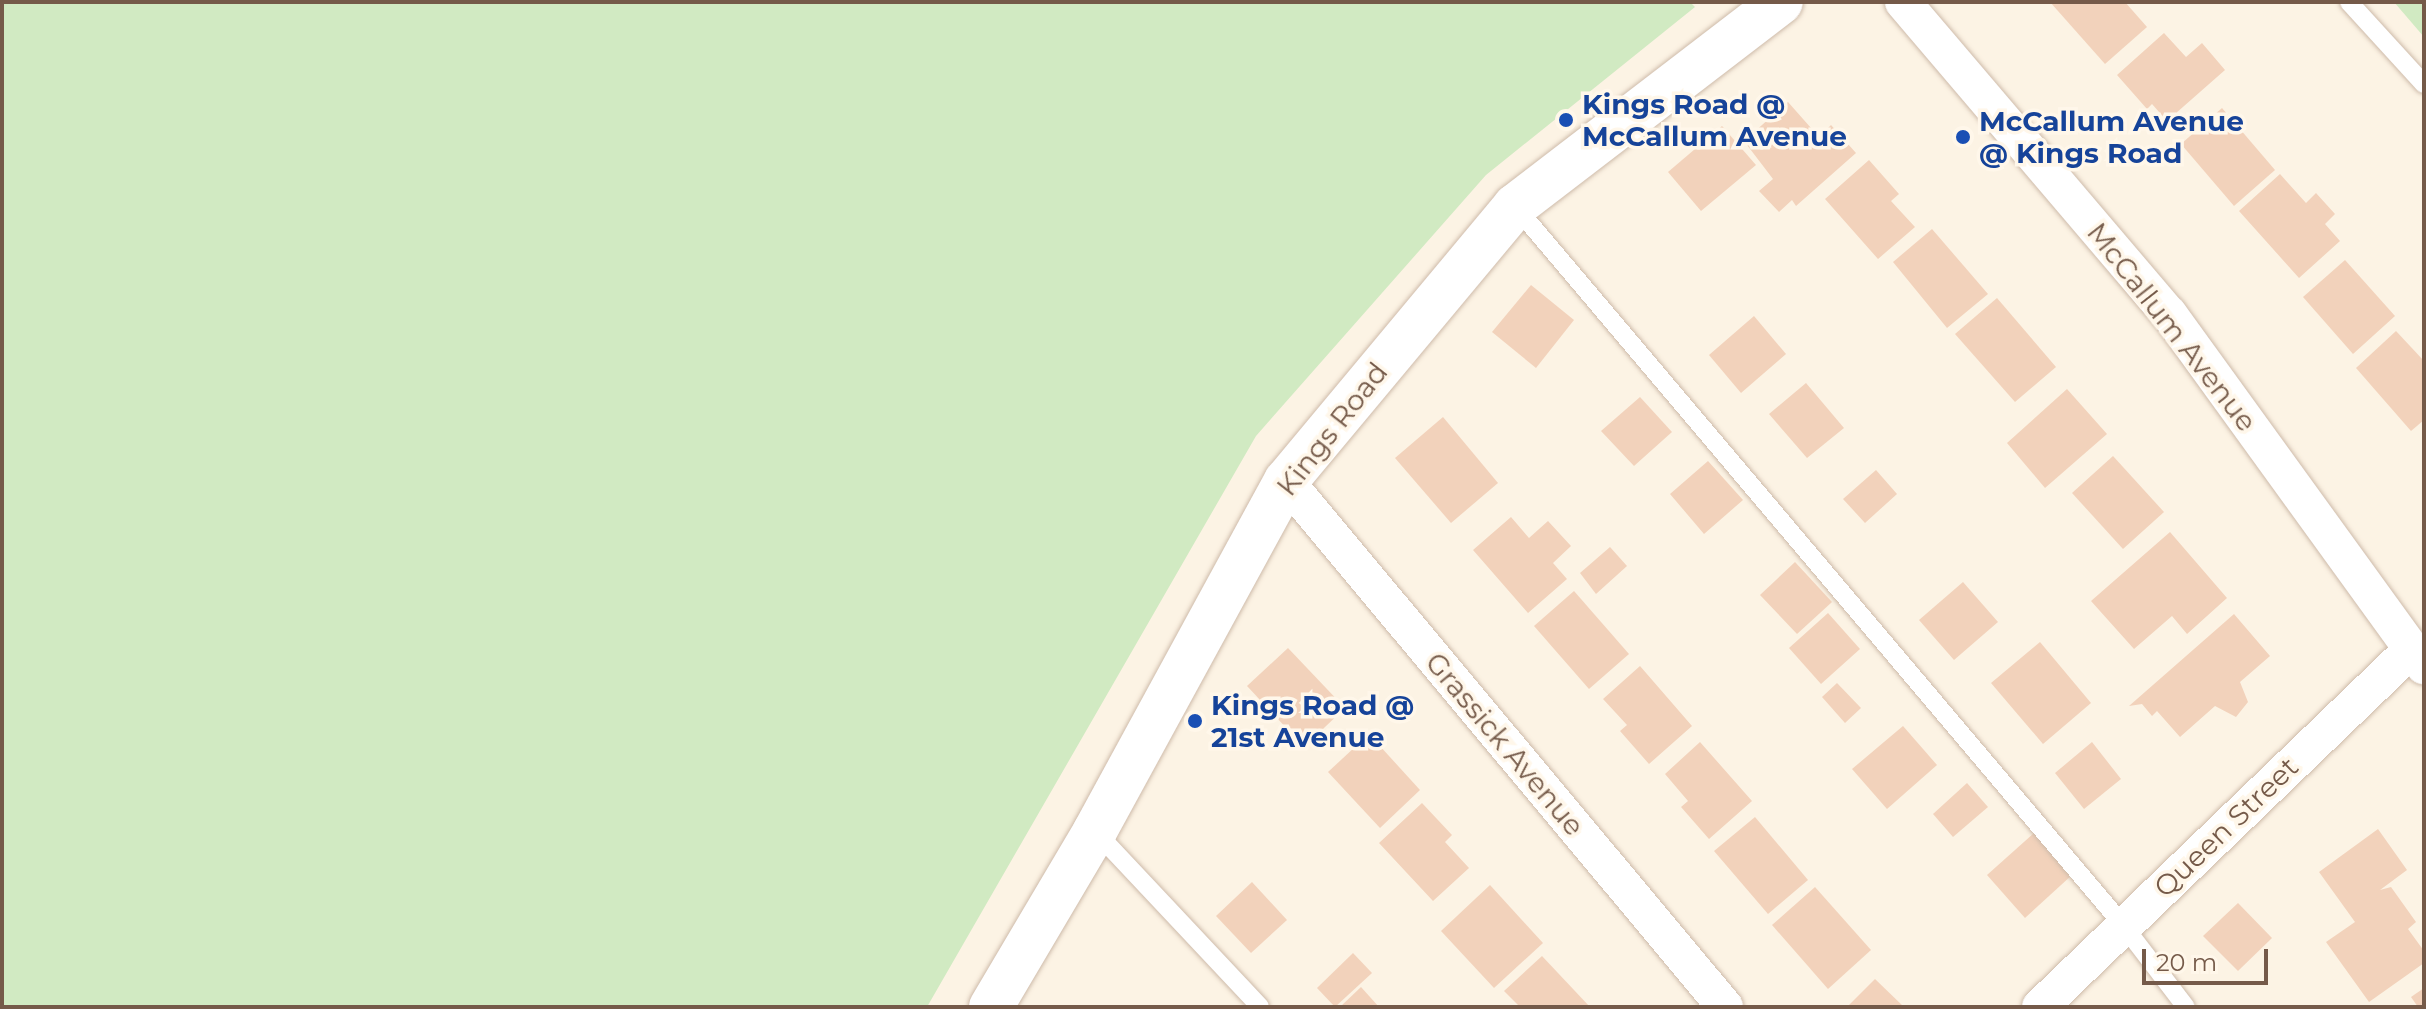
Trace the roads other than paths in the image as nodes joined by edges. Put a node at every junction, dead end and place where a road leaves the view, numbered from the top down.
1 (1903, 2) edge
2 (2349, 2) edge
3 (1774, 4) edge
4 (2424, 84) edge
5 (1515, 206) junction
6 (1286, 481) junction
7 (2418, 658) edge
8 (1095, 831) junction
9 (2123, 925) junction
10 (991, 1007) edge
11 (1260, 1007) edge
12 (1725, 1007) edge
13 (2040, 1007) edge
14 (2186, 1007) edge

1 - 7 street, McCallum Avenue
2 - 4 lane
3 - 5 street, Kings Road
5 - 6 street, Kings Road
5 - 9 lane
6 - 8 street, Kings Road
6 - 12 street, Grassick Avenue
7 - 9 street, Queen Street
8 - 10 street, Kings Road
8 - 11 lane
9 - 13 street, Queen Street
9 - 14 lane

